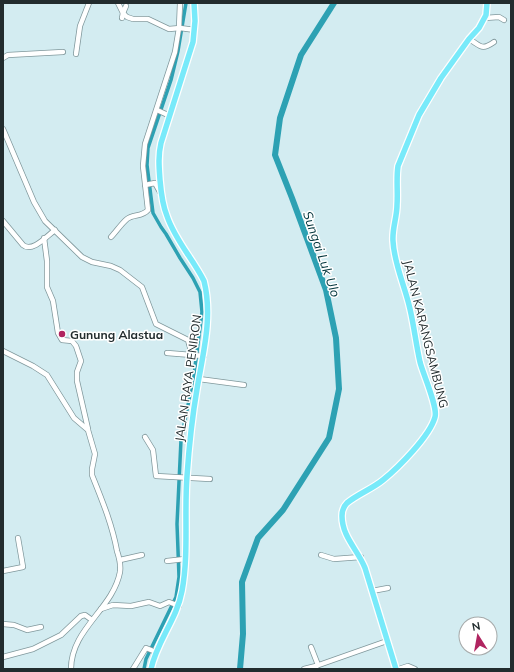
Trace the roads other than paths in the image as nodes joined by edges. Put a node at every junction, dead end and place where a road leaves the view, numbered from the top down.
1 (88, 3) edge
2 (118, 3) edge
3 (180, 3) edge
4 (194, 3) edge
5 (487, 3) edge
6 (126, 6) dead end
7 (122, 16) junction
8 (489, 17) junction
9 (504, 20) dead end
10 (180, 28) junction
11 (195, 30) junction
12 (471, 40) junction
13 (494, 42) dead end
14 (63, 52) dead end
15 (76, 54) dead end
16 (4, 56) edge
17 (158, 111) junction
18 (168, 115) junction
19 (3, 129) edge
20 (146, 184) junction
21 (161, 193) junction
22 (3, 221) edge
23 (55, 230) junction
24 (112, 237) dead end
25 (44, 238) junction
26 (3, 351) edge
27 (167, 353) dead end
28 (197, 356) junction
29 (199, 379) junction
30 (244, 385) dead end
31 (88, 430) junction
32 (144, 437) dead end
33 (184, 477) junction
34 (210, 479) dead end
35 (18, 538) dead end
36 (142, 555) dead end
37 (322, 555) dead end
38 (361, 557) junction
39 (120, 560) junction
40 (181, 560) junction
41 (167, 561) dead end
42 (3, 571) edge
43 (388, 588) dead end
44 (375, 591) junction
45 (174, 604) junction
46 (101, 609) junction
47 (92, 620) junction
48 (3, 624) edge
49 (41, 627) dead end
50 (387, 641) junction
51 (311, 647) dead end
52 (152, 650) junction
53 (3, 657) edge
54 (317, 667) edge
55 (71, 669) edge
56 (133, 669) edge
57 (151, 669) edge
58 (304, 669) edge
59 (398, 669) edge
60 (415, 669) edge

1 - 15 street
2 - 7 street
3 - 10 street
4 - 11 main road, JALAN RAYA PENIRON
5 - 8 main road, JALAN KARANGSAMBUNG
6 - 7 street
7 - 10 street
8 - 9 street
8 - 12 main road, JALAN KARANGSAMBUNG
10 - 11 street
10 - 17 street
11 - 18 main road, JALAN RAYA PENIRON
12 - 13 street
12 - 38 main road, JALAN KARANGSAMBUNG
14 - 16 street
17 - 18 street
17 - 20 street
18 - 21 main road, JALAN RAYA PENIRON
19 - 23 street
20 - 21 street
20 - 24 street
21 - 28 main road, JALAN RAYA PENIRON
22 - 25 street
23 - 25 street
23 - 28 street
25 - 31 street
26 - 31 street
27 - 28 street
28 - 29 main road, JALAN RAYA PENIRON
29 - 30 street
29 - 33 main road, JALAN RAYA PENIRON
31 - 39 street
32 - 33 street
33 - 34 street
33 - 40 main road, JALAN RAYA PENIRON
35 - 42 street
36 - 39 street
37 - 38 street
38 - 44 main road, JALAN KARANGSAMBUNG
39 - 46 street
40 - 41 street
40 - 45 main road, JALAN RAYA PENIRON
43 - 44 street
44 - 50 main road, JALAN KARANGSAMBUNG
45 - 46 street
45 - 52 main road, JALAN RAYA PENIRON
46 - 47 street
47 - 53 street
47 - 55 street
48 - 49 street
50 - 54 street
50 - 59 main road, JALAN KARANGSAMBUNG
51 - 54 street
52 - 56 street
52 - 57 main road, JALAN RAYA PENIRON
54 - 58 street
59 - 60 street

